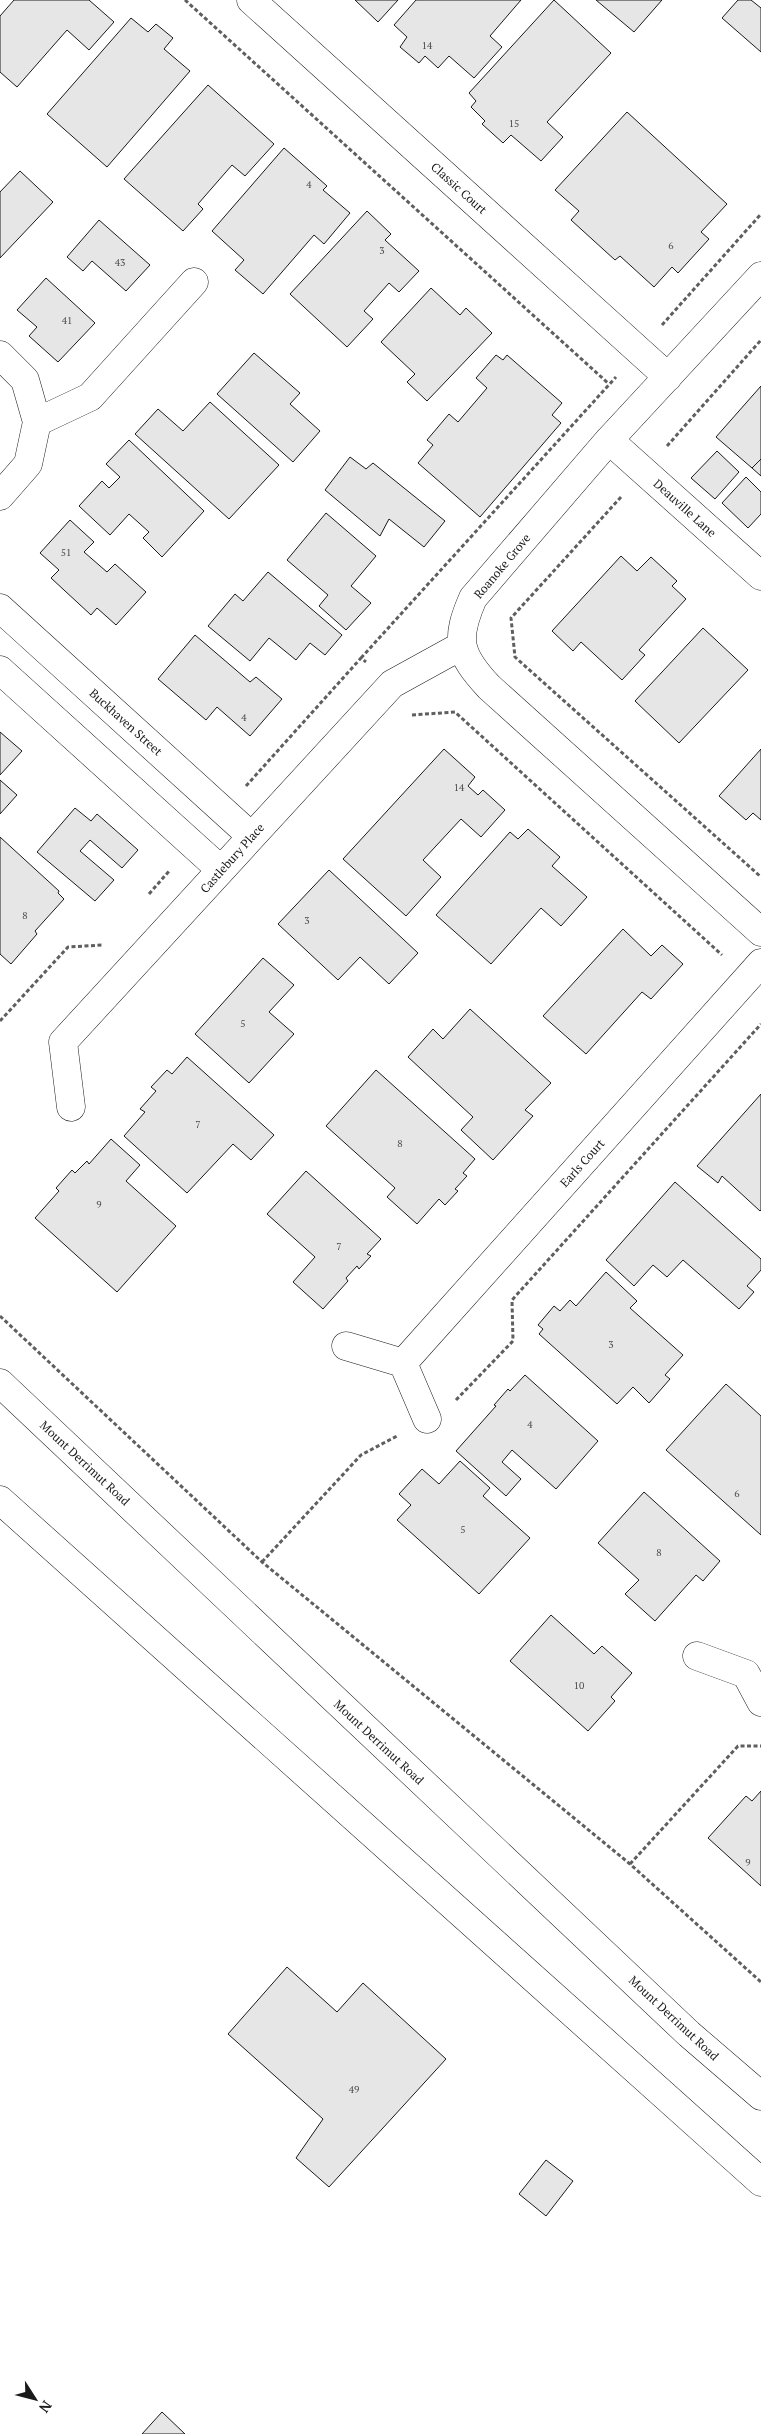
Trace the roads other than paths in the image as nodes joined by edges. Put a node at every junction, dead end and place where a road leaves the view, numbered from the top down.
1 (251, 0) edge
2 (760, 278) edge
3 (194, 282) dead end
4 (0, 355) edge
5 (668, 377) junction
6 (37, 422) junction
7 (609, 440) junction
8 (0, 496) edge
9 (761, 576) edge
10 (0, 608) edge
11 (461, 646) junction
12 (0, 670) edge
13 (251, 836) junction
14 (221, 870) junction
15 (761, 932) edge
16 (754, 970) edge
17 (71, 1107) dead end
18 (346, 1346) dead end
19 (403, 1363) junction
20 (0, 1383) edge
21 (427, 1419) dead end
22 (0, 1500) edge
23 (697, 1656) dead end
24 (753, 1666) edge
25 (761, 1702) edge
26 (761, 2096) edge
27 (761, 2182) edge

1 - 5 street, Classic Court
2 - 5 street, Roanoke Grove
3 - 6 street
4 - 6 street
5 - 7 street, Roanoke Grove
6 - 8 street
7 - 9 street, Deauville Lane
7 - 11 street, Roanoke Grove
10 - 13 street, Buckhaven Street
11 - 13 street, Castlebury Place
11 - 15 street
12 - 14 street
13 - 14 street, Castlebury Place
14 - 17 street, Castlebury Place
16 - 19 street, Earls Court
18 - 19 street
19 - 21 street
20 - 26 street, Mount Derrimut Road
22 - 27 street
23 - 24 street
24 - 25 street

